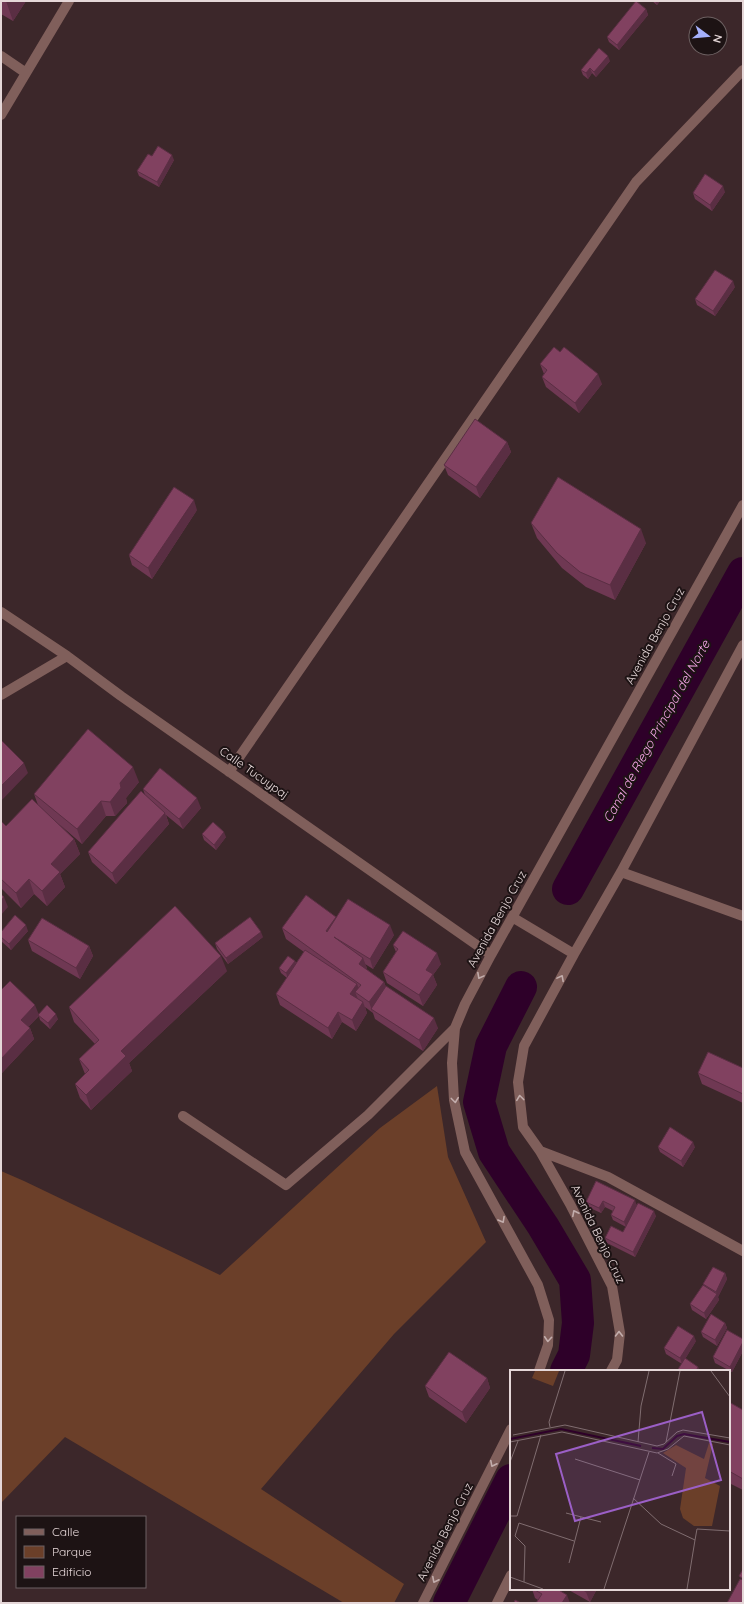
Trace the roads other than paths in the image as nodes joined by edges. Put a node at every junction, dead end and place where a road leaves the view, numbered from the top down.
1 (69, 1) edge
2 (1, 56) edge
3 (743, 70) edge
4 (26, 73) junction
5 (1, 115) edge
6 (743, 505) edge
7 (1, 612) edge
8 (743, 646) edge
9 (67, 656) junction
10 (1, 696) edge
11 (229, 772) junction
12 (621, 872) junction
13 (743, 916) edge
14 (512, 918) junction
15 (574, 954) junction
16 (491, 955) junction
17 (455, 1028) junction
18 (183, 1116) dead end
19 (540, 1151) junction
20 (743, 1251) edge
21 (539, 1370) edge
22 (612, 1370) edge
23 (510, 1431) edge
24 (510, 1577) edge
25 (423, 1603) edge
26 (497, 1603) edge

1 - 4 street
2 - 4 street
3 - 11 street
4 - 5 street
6 - 14 street, Avenida Benjo Cruz
7 - 9 street, Calle Tucuypaj
8 - 12 street, Avenida Benjo Cruz
9 - 10 street
9 - 11 street, Calle Tucuypaj
11 - 16 street, Calle Tucuypaj
12 - 13 street
12 - 15 street, Avenida Benjo Cruz
14 - 15 street
14 - 16 street, Avenida Benjo Cruz
19 -> 15 street, Avenida Benjo Cruz
16 -> 17 street, Avenida Benjo Cruz
17 - 18 street
17 -> 21 street, Avenida Benjo Cruz
19 - 20 street
22 -> 19 street, Avenida Benjo Cruz
23 -> 25 street, Avenida Benjo Cruz
24 - 26 street

